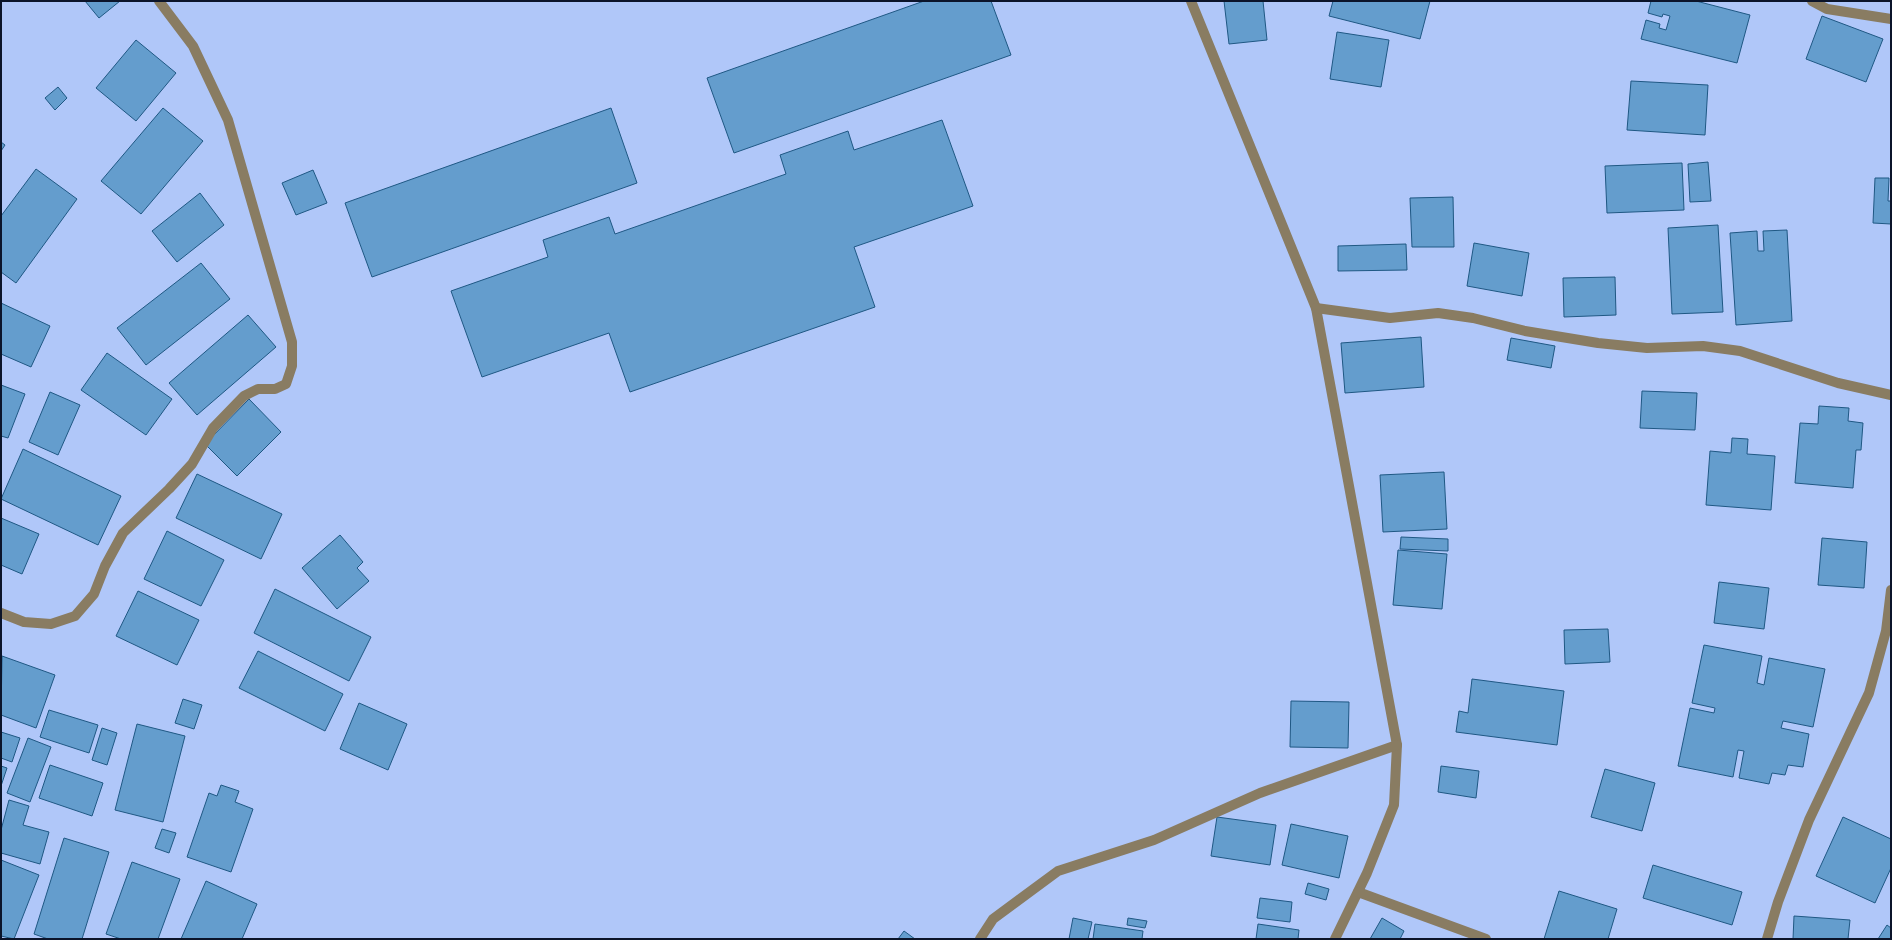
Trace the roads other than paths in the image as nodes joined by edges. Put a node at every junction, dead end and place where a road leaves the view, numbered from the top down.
1 (159, 1) edge
2 (1191, 1) edge
3 (1812, 1) edge
4 (1891, 19) edge
5 (1316, 308) junction
6 (1891, 395) edge
7 (1891, 590) edge
8 (1, 613) edge
9 (1397, 745) junction
10 (1358, 892) junction
11 (980, 939) edge
12 (1335, 939) edge
13 (1486, 939) edge
14 (1767, 939) edge

1 - 8 street
2 - 5 street
3 - 4 street
5 - 6 street
5 - 9 street
7 - 14 street
9 - 10 street
9 - 11 street
10 - 12 street
10 - 13 street

